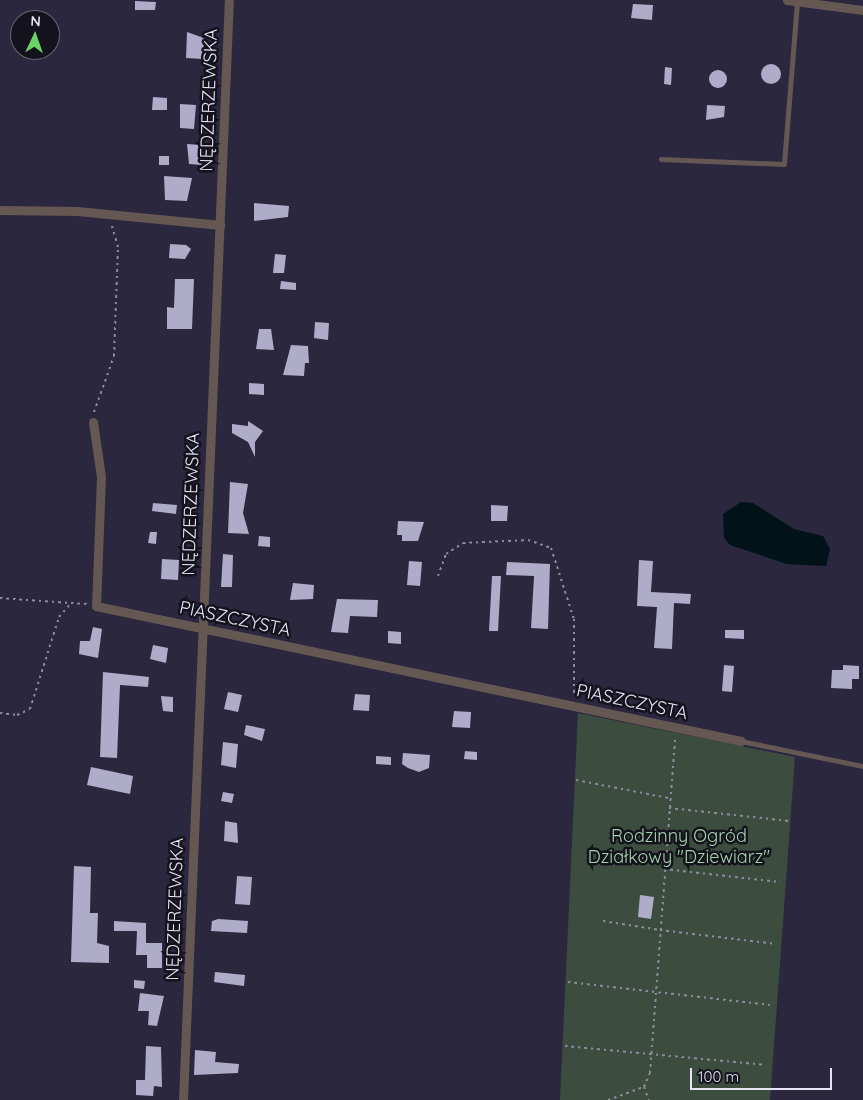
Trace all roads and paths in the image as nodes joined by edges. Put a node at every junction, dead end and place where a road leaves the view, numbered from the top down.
1 (230, 0) edge
2 (787, 0) edge
3 (797, 1) junction
4 (863, 10) edge
5 (661, 159) dead end
6 (0, 210) edge
7 (106, 215) junction
8 (220, 225) junction
9 (93, 422) joint
10 (438, 576) dead end
11 (0, 598) edge
12 (71, 603) junction
13 (96, 606) junction
14 (203, 628) junction
15 (574, 706) junction
16 (0, 713) edge
17 (676, 728) junction
18 (741, 741) joint
19 (863, 766) edge
20 (576, 780) dead end
21 (670, 799) junction
22 (669, 808) junction
23 (788, 822) dead end
24 (609, 851) dead end
25 (665, 863) junction
26 (664, 869) junction
27 (780, 882) dead end
28 (603, 920) dead end
29 (660, 930) junction
30 (776, 944) dead end
31 (568, 982) dead end
32 (656, 992) junction
33 (770, 1005) dead end
34 (564, 1046) dead end
35 (652, 1055) junction
36 (765, 1065) dead end
37 (644, 1088) junction
38 (183, 1100) edge
39 (608, 1100) edge
40 (649, 1100) edge

1 - 8 street, NĘDZERZEWSKA
2 - 3 street
3 - 4 street
3 - 5 lane
6 - 7 street
7 - 8 street
7 - 9 path
8 - 14 street, NĘDZERZEWSKA
9 - 13 street
10 - 15 path
11 - 12 path
12 - 13 path
12 - 16 path
13 - 14 street, PIASZCZYSTA
14 - 15 street, PIASZCZYSTA
14 - 38 street, NĘDZERZEWSKA
15 - 17 street, PIASZCZYSTA
17 - 18 street, PIASZCZYSTA
17 - 21 path
18 - 19 lane, PIASZCZYSTA
20 - 21 path
21 - 22 path
22 - 23 path
22 - 25 path
24 - 25 path
25 - 26 path
26 - 27 path
26 - 29 path
28 - 29 path
29 - 30 path
29 - 32 path
31 - 32 path
32 - 33 path
32 - 35 path
34 - 35 path
35 - 36 path
35 - 37 path
37 - 39 path
37 - 40 path

